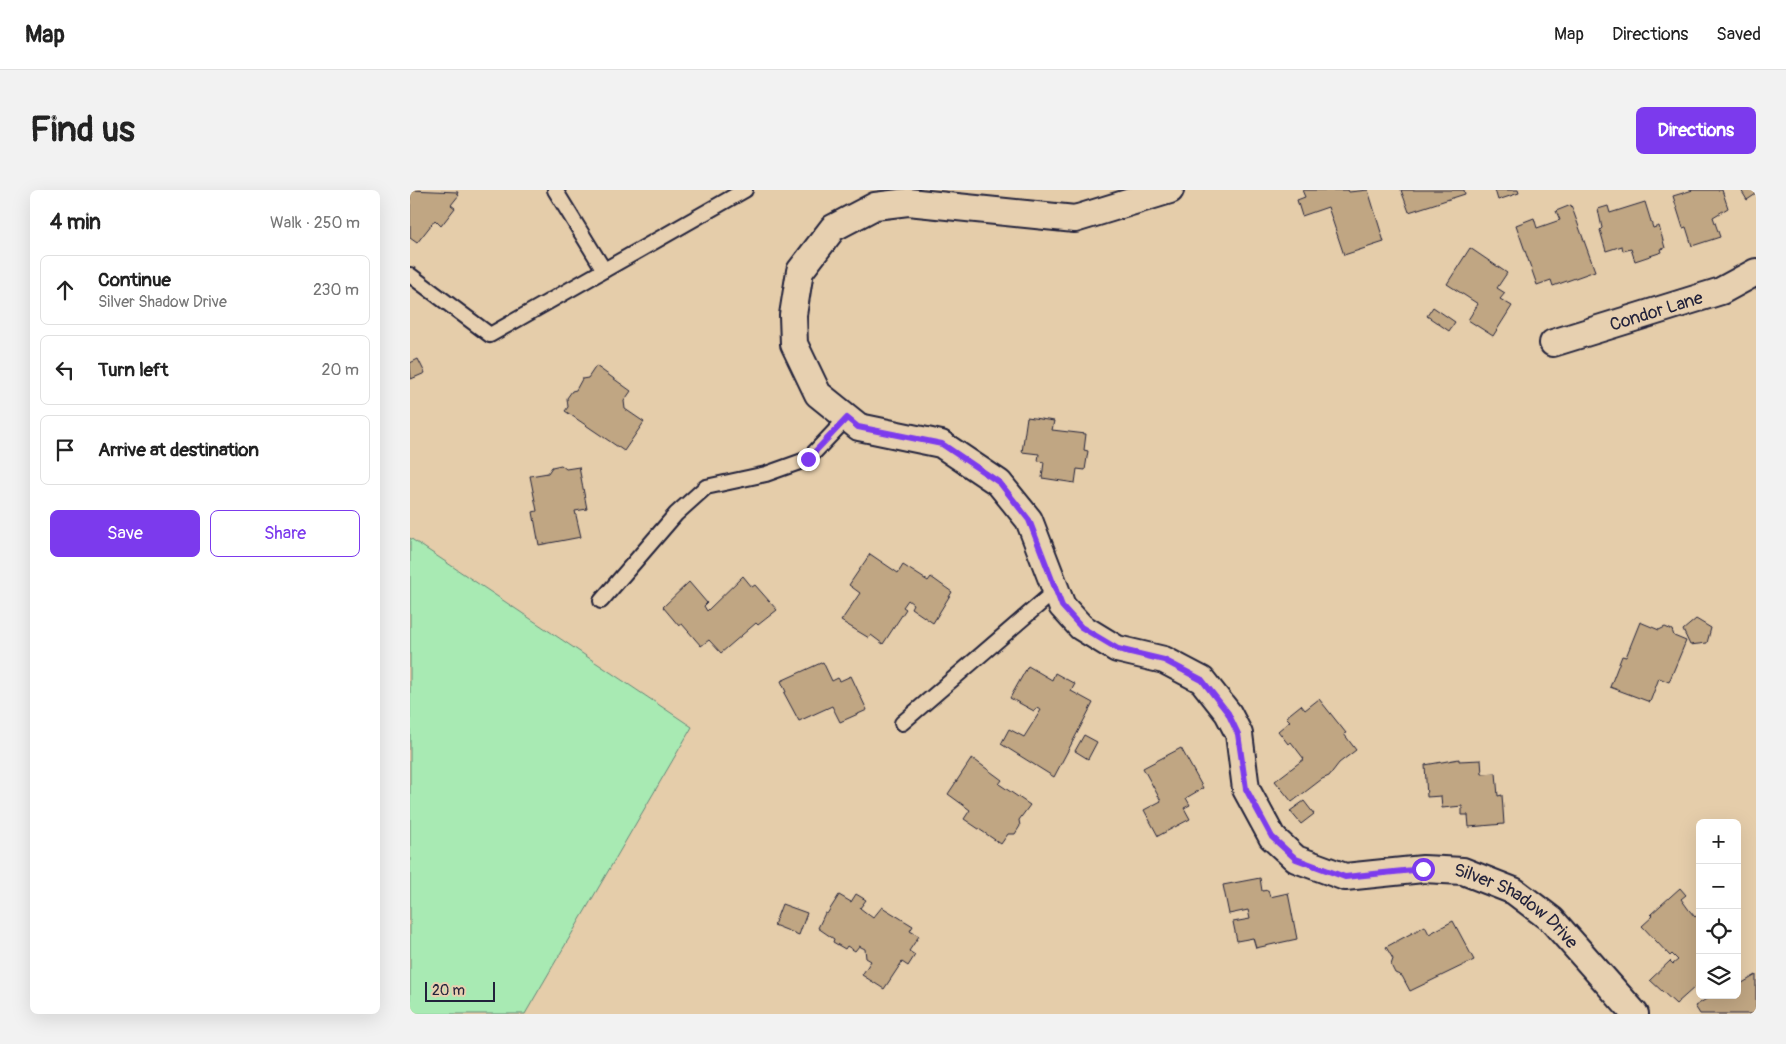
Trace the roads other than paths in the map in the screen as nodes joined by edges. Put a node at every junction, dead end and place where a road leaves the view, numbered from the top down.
1 (555, 190) edge
2 (745, 190) edge
3 (1170, 190) edge
4 (604, 270) junction
5 (1756, 272) edge
6 (410, 275) edge
7 (1553, 343) dead end
8 (847, 418) junction
9 (1056, 590) junction
10 (602, 601) dead end
11 (902, 722) dead end
12 (1635, 1014) edge

1 - 4 lane
2 - 4 lane
3 - 8 street, Silver Shadow Drive
4 - 6 lane
5 - 7 street, Condor Lane
8 - 9 street, Silver Shadow Drive
8 - 10 lane
9 - 11 lane
9 - 12 street, Silver Shadow Drive

